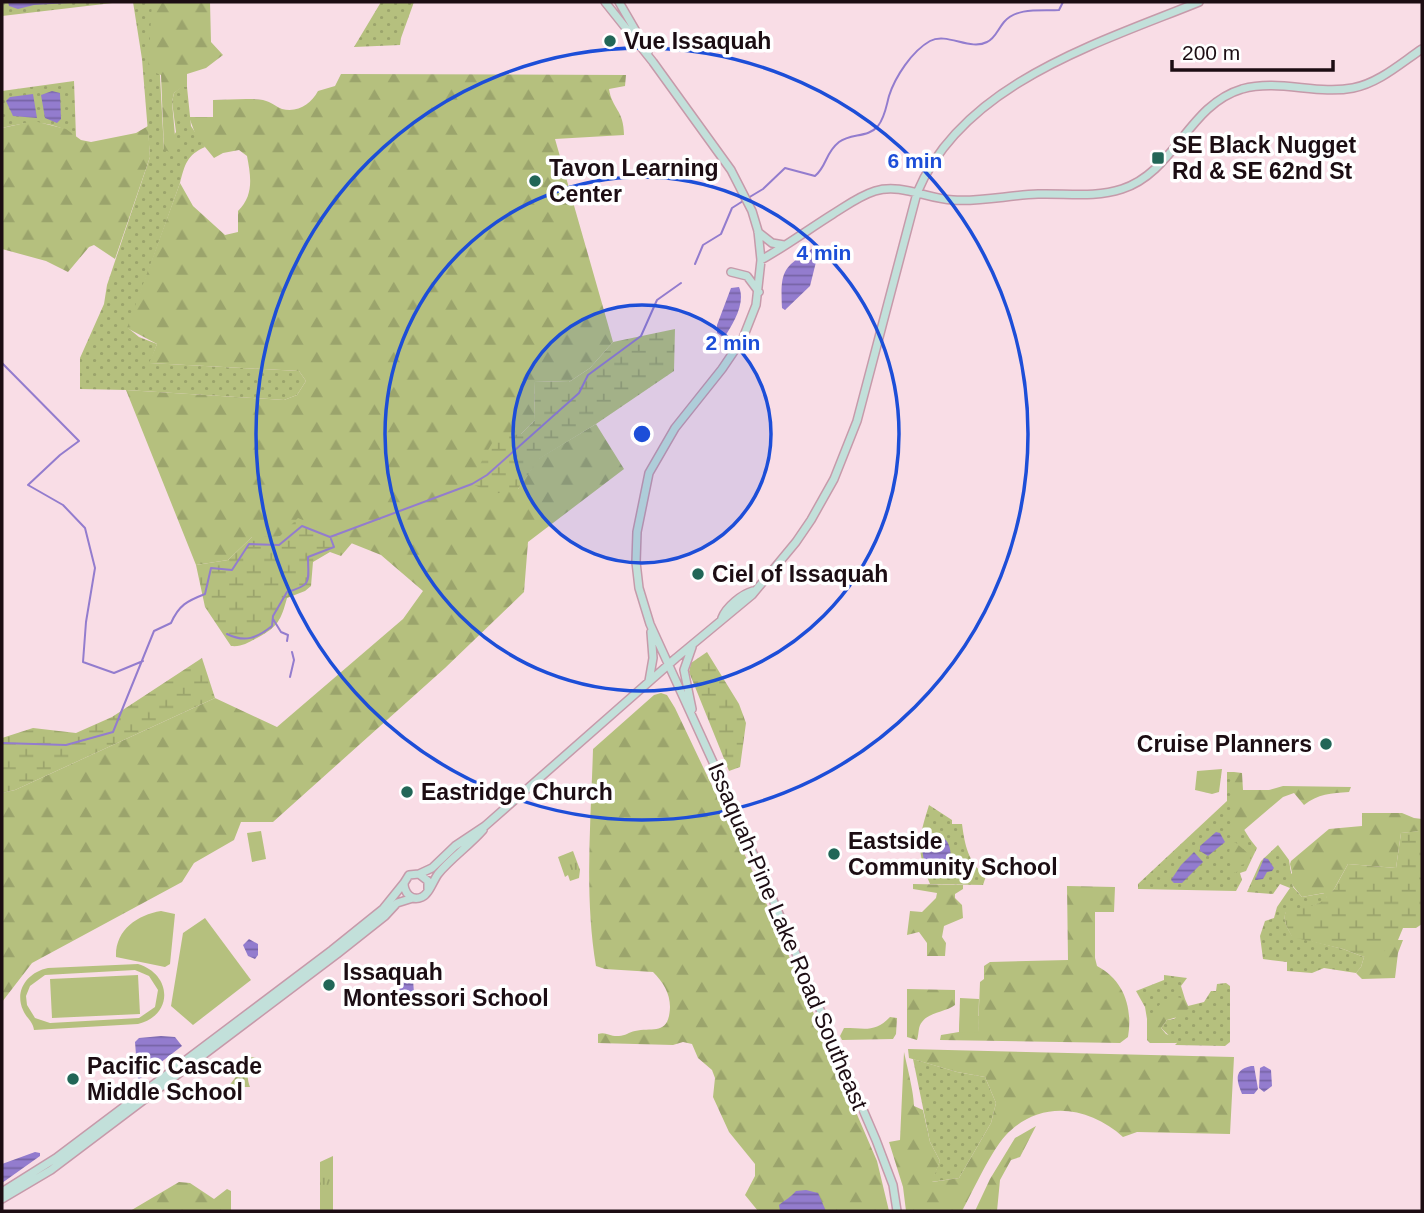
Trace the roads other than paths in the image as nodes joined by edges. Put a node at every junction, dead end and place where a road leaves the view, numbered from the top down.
1 (605, 2) edge
2 (619, 2) edge
3 (1199, 2) edge
4 (1422, 49) edge
5 (653, 62) junction
6 (917, 193) junction
7 (758, 231) junction
8 (785, 245) junction
9 (761, 260) junction
10 (732, 272) dead end
11 (759, 293) junction
12 (650, 624) junction
13 (694, 642) junction
14 (668, 664) junction
15 (649, 681) junction
16 (694, 720) junction
17 (485, 826) junction
18 (419, 874) junction
19 (404, 883) junction
20 (428, 889) junction
21 (413, 898) junction
22 (2, 1192) edge
23 (2, 1199) edge
24 (897, 1211) edge

1 - 5 main road
2 - 5 main road
3 - 6 main road
4 - 6 main road
5 - 7 main road
6 - 8 main road
6 - 13 main road
7 - 8 main road
7 - 9 main road
8 - 9 main road
9 - 11 main road
10 - 11 main road
11 - 12 main road
12 - 14 main road, Issaquah-Pine Lake Road Southeast
12 - 15 main road
13 - 14 main road
13 - 16 main road
14 - 15 main road
14 - 16 main road, Issaquah-Pine Lake Road Southeast
15 - 17 main road
16 - 24 main road, Issaquah-Pine Lake Road Southeast
17 - 18 main road
17 - 20 main road
18 - 19 main road
18 - 20 main road
19 - 21 main road
19 - 22 main road
20 - 21 main road
21 - 23 main road

